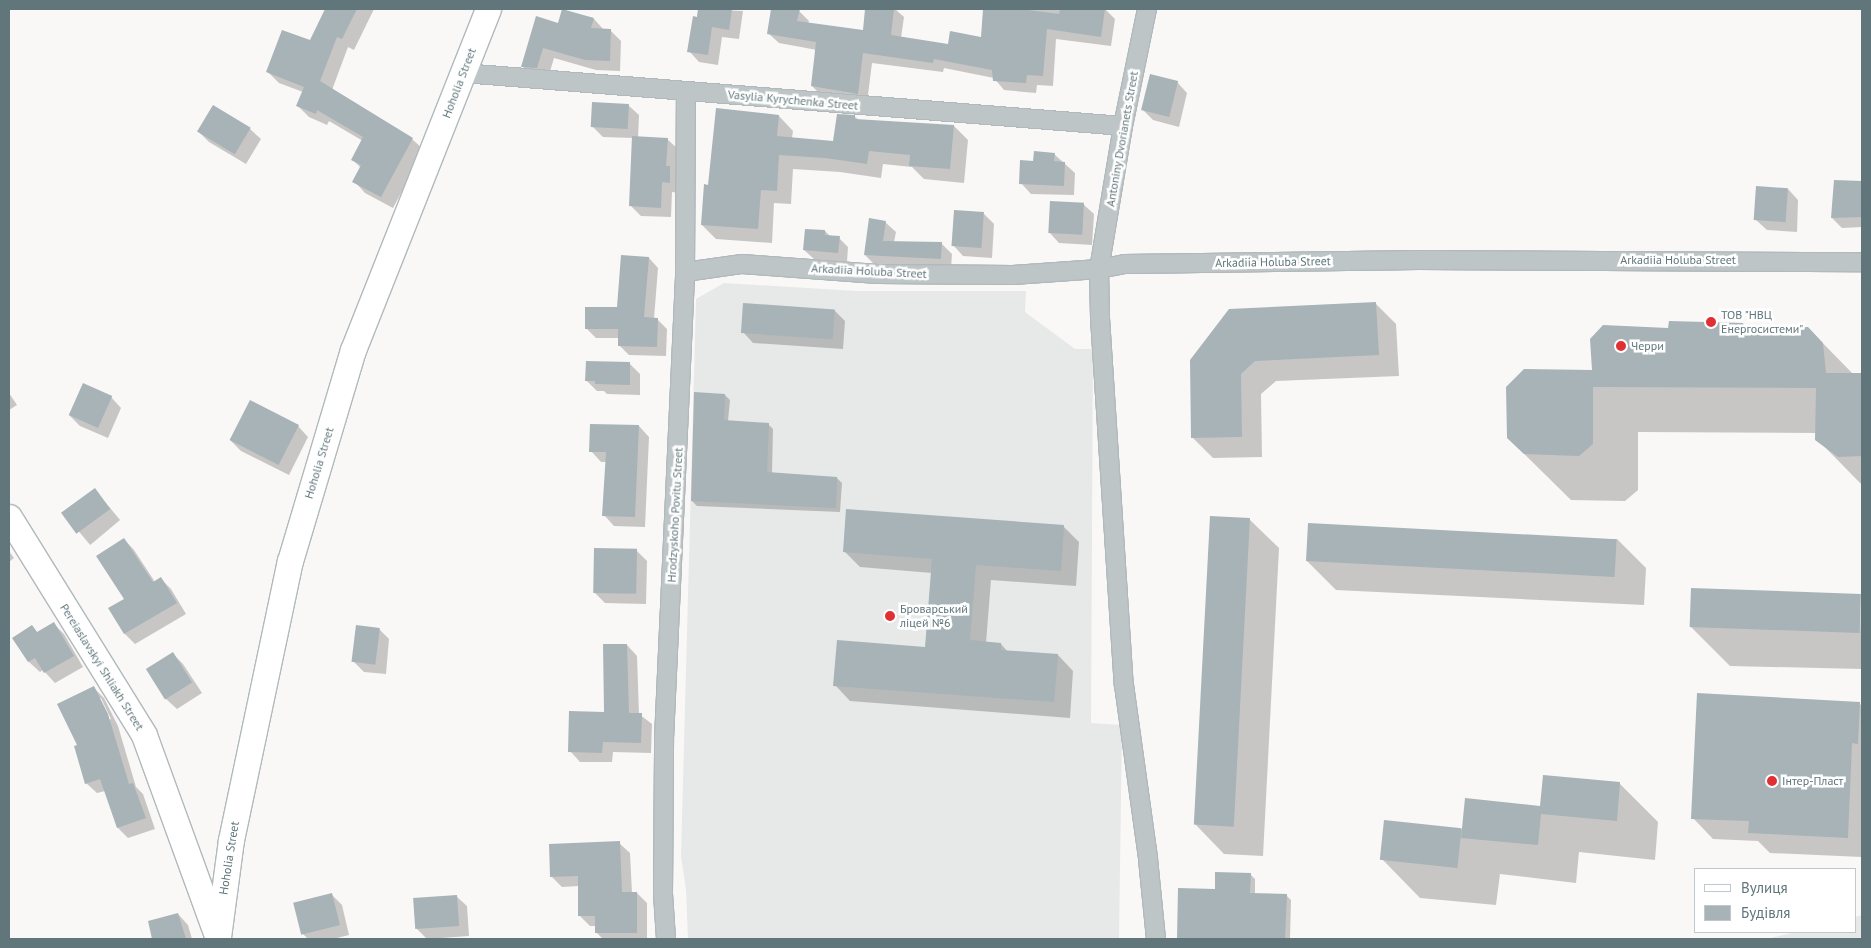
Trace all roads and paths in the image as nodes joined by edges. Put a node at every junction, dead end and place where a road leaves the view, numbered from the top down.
1 (488, 9) edge
2 (1147, 9) edge
3 (463, 73) junction
4 (686, 91) junction
5 (1123, 126) junction
6 (1862, 262) edge
7 (1100, 269) junction
8 (685, 272) junction
9 (9, 517) edge
10 (218, 938) edge
11 (666, 939) edge
12 (1156, 939) edge

1 - 3 street, Hoholia Street
2 - 5 street, Antoniny Dvorianets Street
3 - 4 street, Vasylia Kyrychenka Street
3 - 10 street, Hoholia Street
4 - 5 street, Vasylia Kyrychenka Street
4 - 8 street, Hrodzyskoho Povitu Street
5 - 7 street, Antoniny Dvorianets Street
6 - 7 street, Arkadiia Holuba Street
7 - 8 street, Arkadiia Holuba Street
7 - 12 street, Antoniny Dvorianets Street
8 - 11 street, Hrodzyskoho Povitu Street
9 - 10 street, Pereiaslavskyi Shliakh Street

